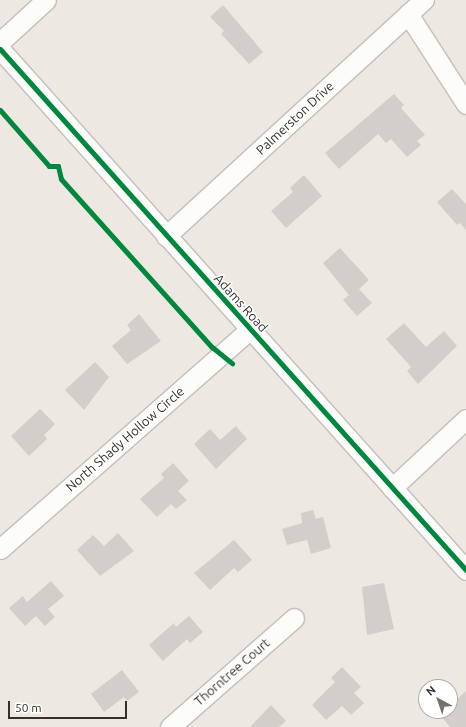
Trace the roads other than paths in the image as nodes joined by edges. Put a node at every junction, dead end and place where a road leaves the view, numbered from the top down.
1 (46, 0) edge
2 (424, 0) edge
3 (408, 14) junction
4 (1, 49) edge
5 (466, 104) edge
6 (166, 236) junction
7 (250, 329) junction
8 (466, 419) edge
9 (392, 488) junction
10 (0, 549) edge
11 (466, 570) edge
12 (294, 618) dead end
13 (170, 727) edge

1 - 4 street
2 - 3 street, Palmerston Drive
3 - 5 street
3 - 6 street, Palmerston Drive
4 - 6 street, Adams Road
6 - 7 street, Adams Road
7 - 9 street, Adams Road
7 - 10 street, North Shady Hollow Circle
8 - 9 street
9 - 11 street, Adams Road
12 - 13 street, Thorntree Court

